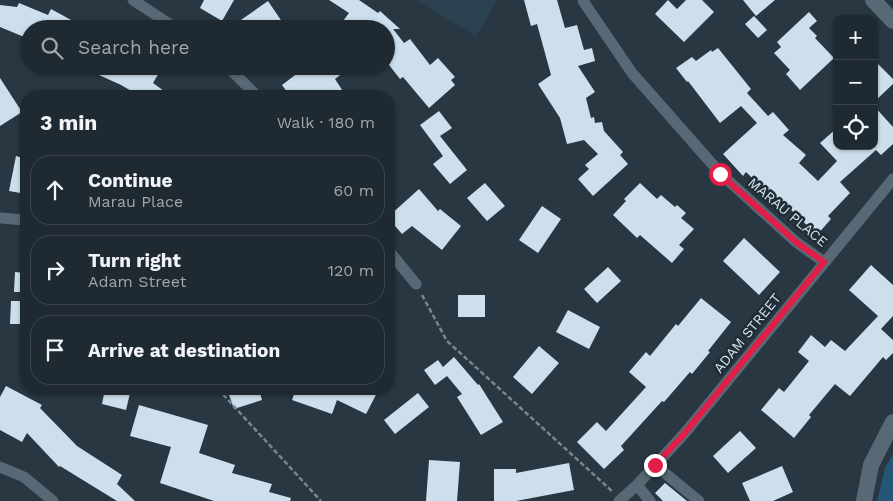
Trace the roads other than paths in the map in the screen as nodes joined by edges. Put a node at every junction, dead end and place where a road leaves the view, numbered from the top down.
1 (133, 0) edge
2 (583, 0) edge
3 (873, 0) edge
4 (163, 20) edge
5 (893, 21) edge
6 (235, 75) edge
7 (251, 90) edge
8 (893, 178) edge
9 (0, 218) edge
10 (20, 220) edge
11 (395, 259) edge
12 (824, 262) junction
13 (416, 284) road end
14 (893, 422) edge
15 (655, 465) junction
16 (0, 467) edge
17 (637, 485) junction
18 (621, 500) edge
19 (53, 501) edge
20 (650, 501) edge
21 (699, 501) edge
22 (864, 501) edge

1 - 4 street
2 - 12 street, MARAU PLACE
3 - 5 main road
6 - 7 street
8 - 12 street, ADAM STREET
9 - 10 street
11 - 13 street
12 - 15 street, ADAM STREET
14 - 22 main road
15 - 17 street, ADAM STREET
15 - 21 street
16 - 19 street
17 - 18 street, ADAM STREET
17 - 20 street

